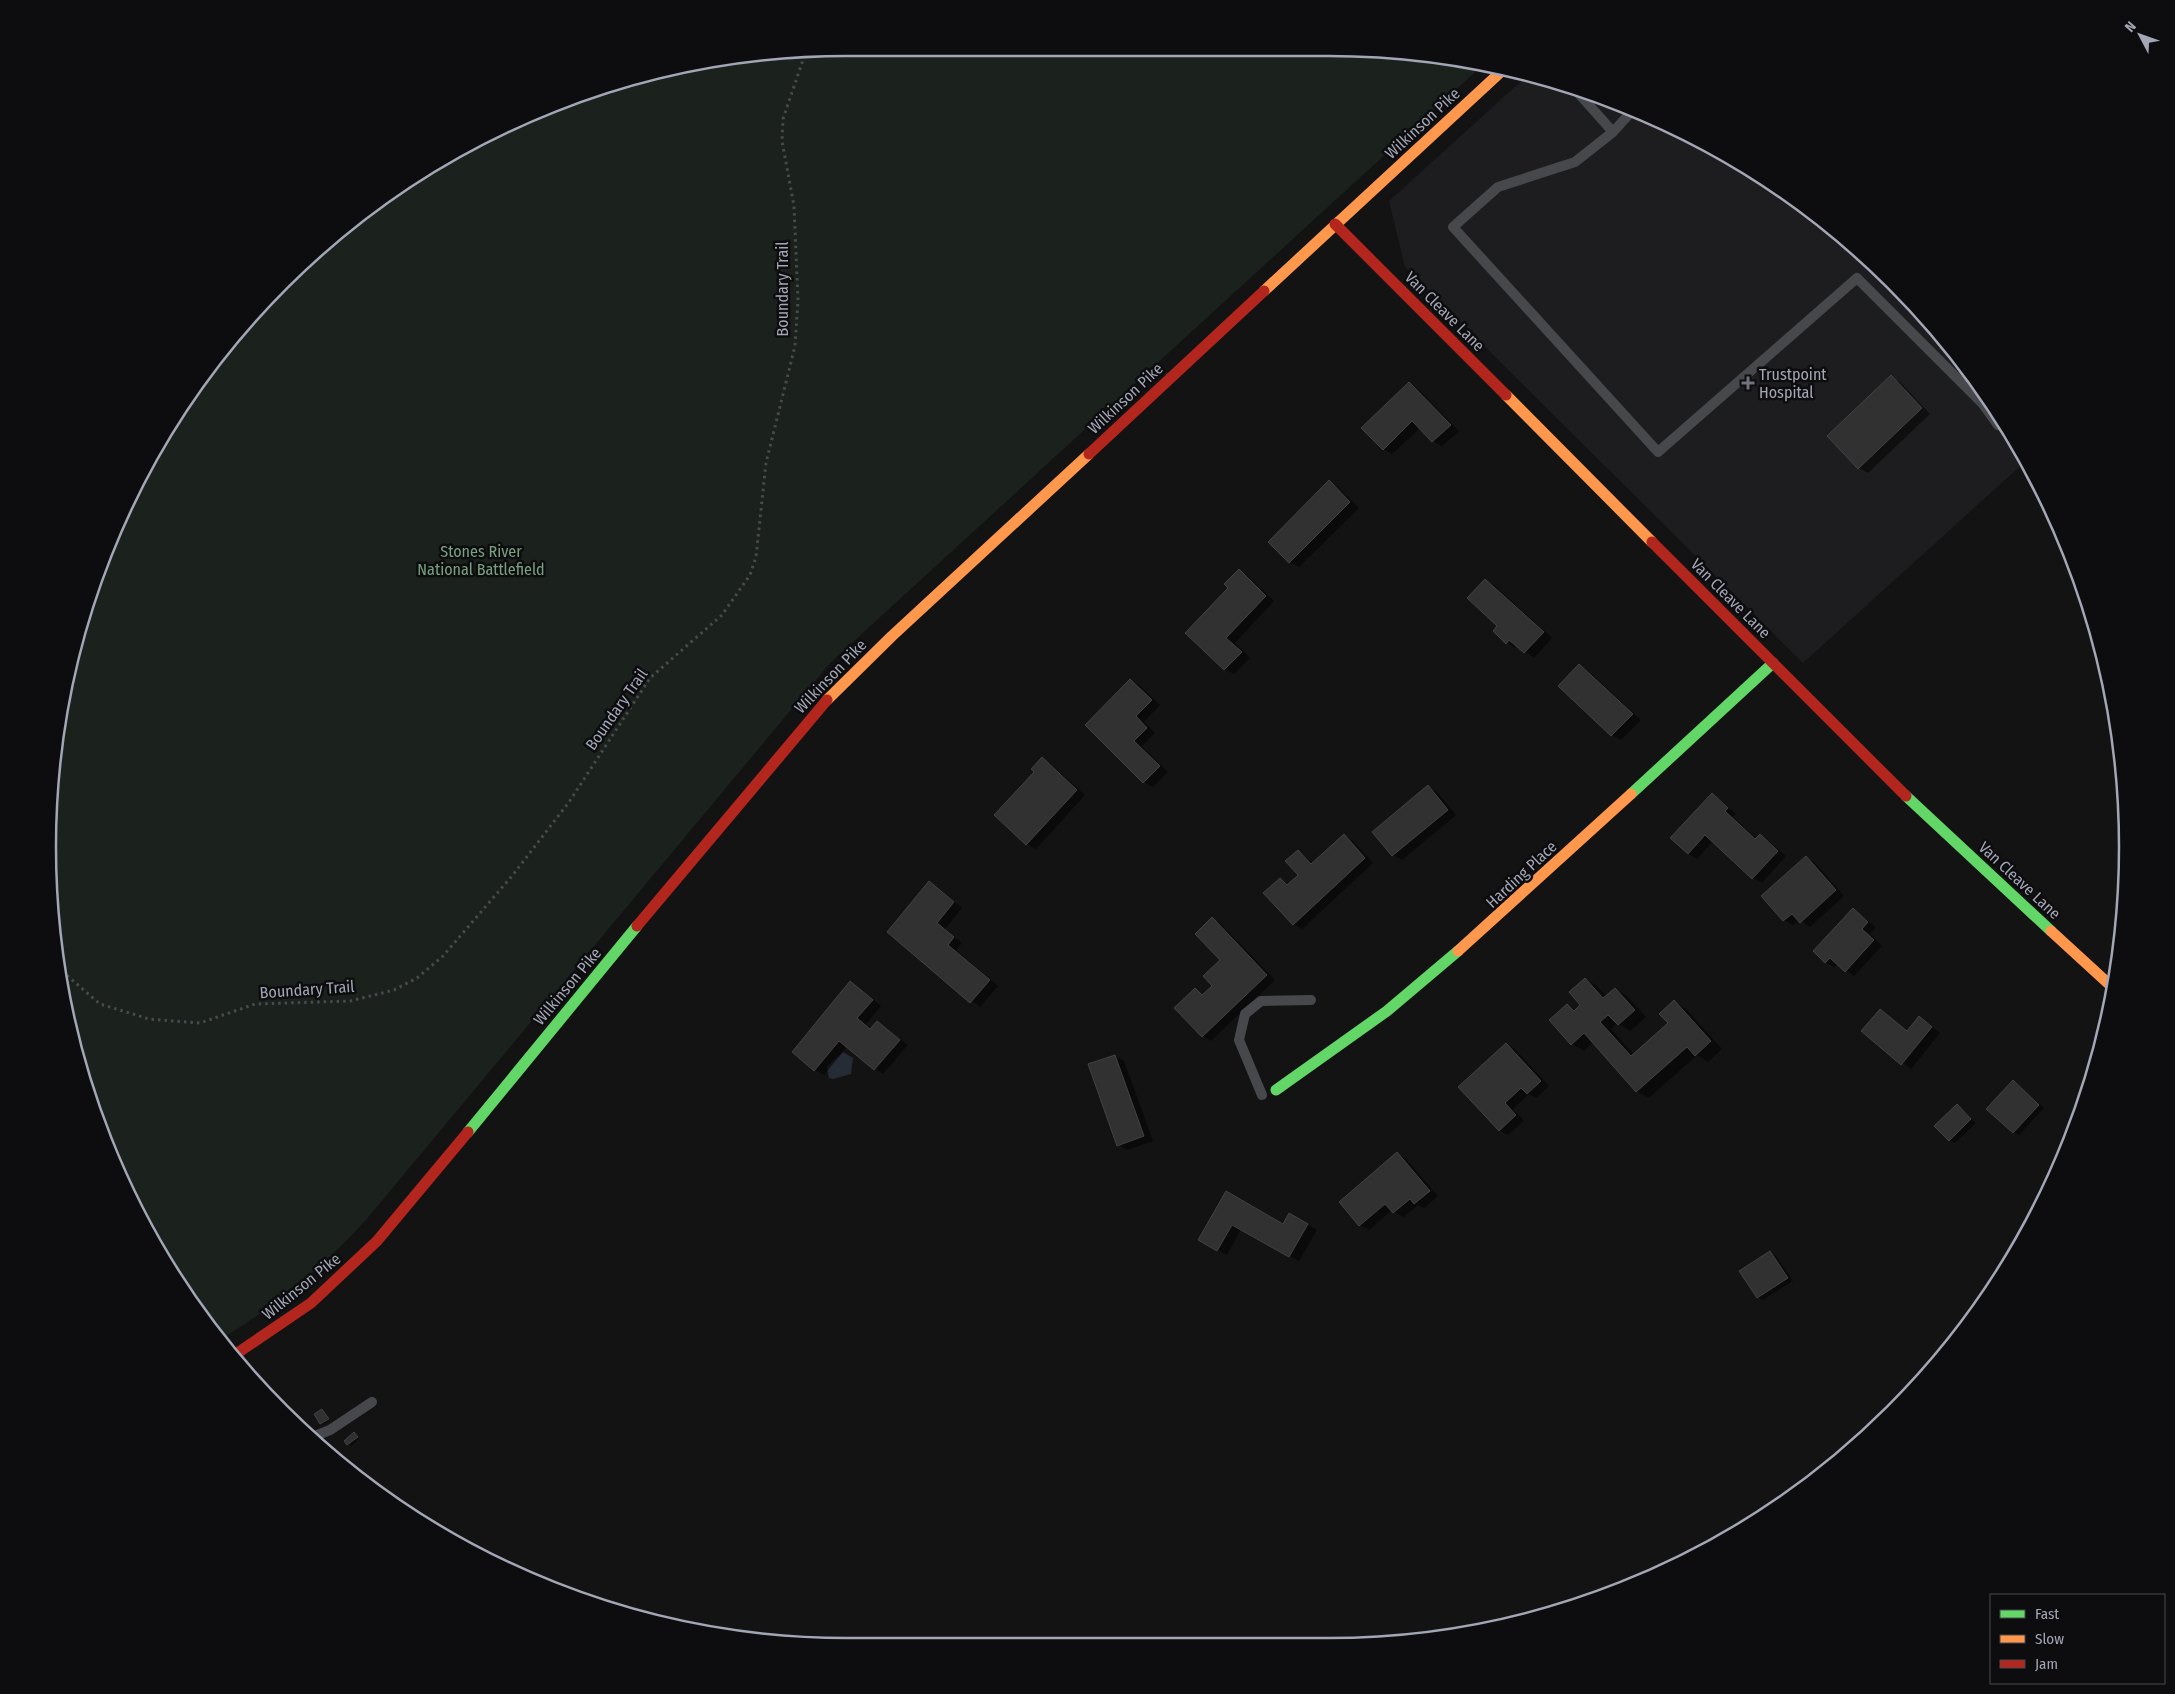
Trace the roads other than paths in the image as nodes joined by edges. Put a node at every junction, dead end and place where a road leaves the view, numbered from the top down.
1 (1497, 75) edge
2 (1583, 98) edge
3 (1628, 115) edge
4 (1613, 132) junction
5 (1335, 224) junction
6 (1971, 389) edge
7 (1773, 663) junction
8 (2107, 982) edge
9 (1311, 1000) dead end
10 (1276, 1090) dead end
11 (1262, 1095) dead end
12 (239, 1352) edge
13 (372, 1402) dead end
14 (318, 1435) edge

1 - 5 street, Wilkinson Pike
2 - 4 lane
3 - 4 lane
4 - 6 lane
5 - 7 street, Van Cleave Lane
5 - 12 street, Wilkinson Pike
7 - 8 street, Van Cleave Lane
7 - 10 street, Harding Place
9 - 11 lane
13 - 14 lane

